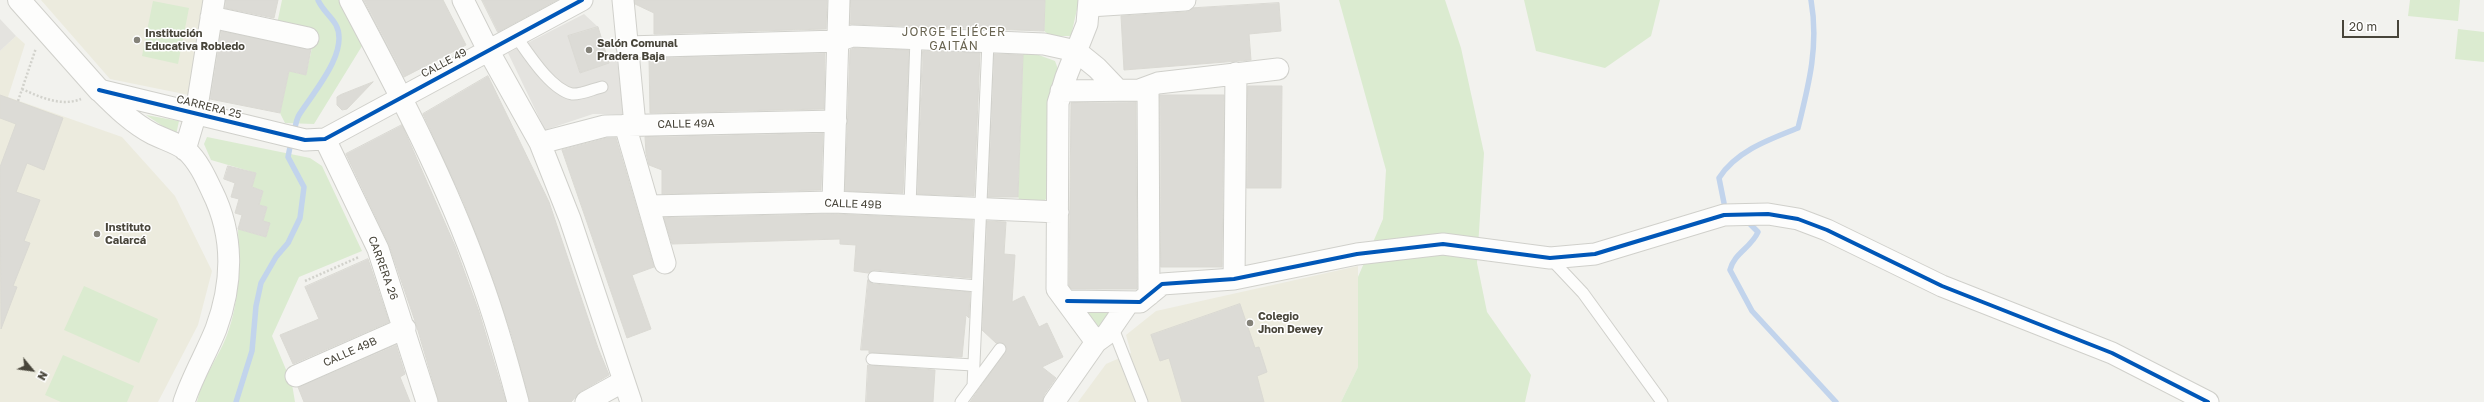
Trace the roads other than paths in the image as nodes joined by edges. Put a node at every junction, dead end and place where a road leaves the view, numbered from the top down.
1 (19, 0) edge
2 (350, 0) edge
3 (463, 0) edge
4 (582, 0) edge
5 (623, 0) edge
6 (839, 0) edge
7 (1185, 0) edge
8 (1089, 3) edge
9 (213, 9) edge
10 (515, 35) junction
11 (308, 38) dead end
12 (916, 39) junction
13 (838, 41) junction
14 (988, 42) junction
15 (627, 47) junction
16 (488, 50) junction
17 (1076, 51) junction
18 (1278, 70) dead end
19 (1236, 73) junction
20 (602, 87) dead end
21 (1148, 87) junction
22 (99, 90) junction
23 (1118, 90) junction
24 (1061, 91) junction
25 (401, 96) junction
26 (196, 113) junction
27 (836, 122) junction
28 (630, 125) junction
29 (315, 139) junction
30 (540, 143) junction
31 (185, 150) junction
32 (833, 202) junction
33 (649, 206) junction
34 (910, 206) junction
35 (980, 209) junction
36 (1058, 212) junction
37 (1550, 258) junction
38 (665, 263) dead end
39 (874, 277) dead end
40 (1234, 279) junction
41 (977, 286) junction
42 (1149, 294) junction
43 (1067, 300) junction
44 (1129, 302) junction
45 (1112, 326) junction
46 (405, 328) junction
47 (1096, 342) junction
48 (1000, 349) dead end
49 (872, 359) dead end
50 (973, 366) junction
51 (296, 376) dead end
52 (624, 381) junction
53 (973, 386) junction
54 (184, 402) edge
55 (427, 402) edge
56 (518, 402) edge
57 (586, 402) edge
58 (631, 402) edge
59 (961, 402) edge
60 (1054, 402) edge
61 (1142, 402) edge
62 (1662, 402) edge
63 (2208, 402) edge

1 - 22 street
2 - 25 street
3 - 16 street
4 - 10 street, CALLE 49
5 - 15 street
6 - 13 street
7 - 8 street
8 - 17 street
9 - 11 street
9 - 26 street
10 - 16 street, CALLE 49
10 - 20 lane
12 - 13 street
12 - 14 street
12 - 34 lane
13 - 15 street
13 - 27 street
14 - 17 street
14 - 35 lane
15 - 28 street
16 - 25 street, CALLE 49
16 - 30 street
17 - 23 street
17 - 24 street
18 - 19 street
19 - 21 street
19 - 40 street
21 - 23 street
21 - 42 street
22 - 26 street, CARRERA 25
22 - 31 street
23 - 24 street
24 - 36 street
25 - 29 street, CALLE 49
25 - 56 street
26 - 29 street, CARRERA 25
26 - 31 street
27 - 28 street, CALLE 49A
27 - 32 street
28 - 30 street, CALLE 49A
28 - 33 street
29 - 46 street, CARRERA 26
30 - 52 street
31 - 54 street
32 - 33 street, CALLE 49B
32 - 34 street, CALLE 49B
33 - 38 street
34 - 35 street, CALLE 49B
35 - 36 street, CALLE 49B
35 - 41 lane
36 - 43 street
37 - 40 street
37 - 62 lane
37 - 63 street
39 - 41 lane
40 - 42 street
41 - 50 lane
42 - 44 street
43 - 44 street
43 - 47 street
44 - 45 street
45 - 47 street
45 - 61 lane
46 - 51 street, CALLE 49B
46 - 55 street, CARRERA 26
47 - 60 street
48 - 53 lane
49 - 50 lane
50 - 53 lane
52 - 57 street
52 - 58 street
53 - 59 lane

